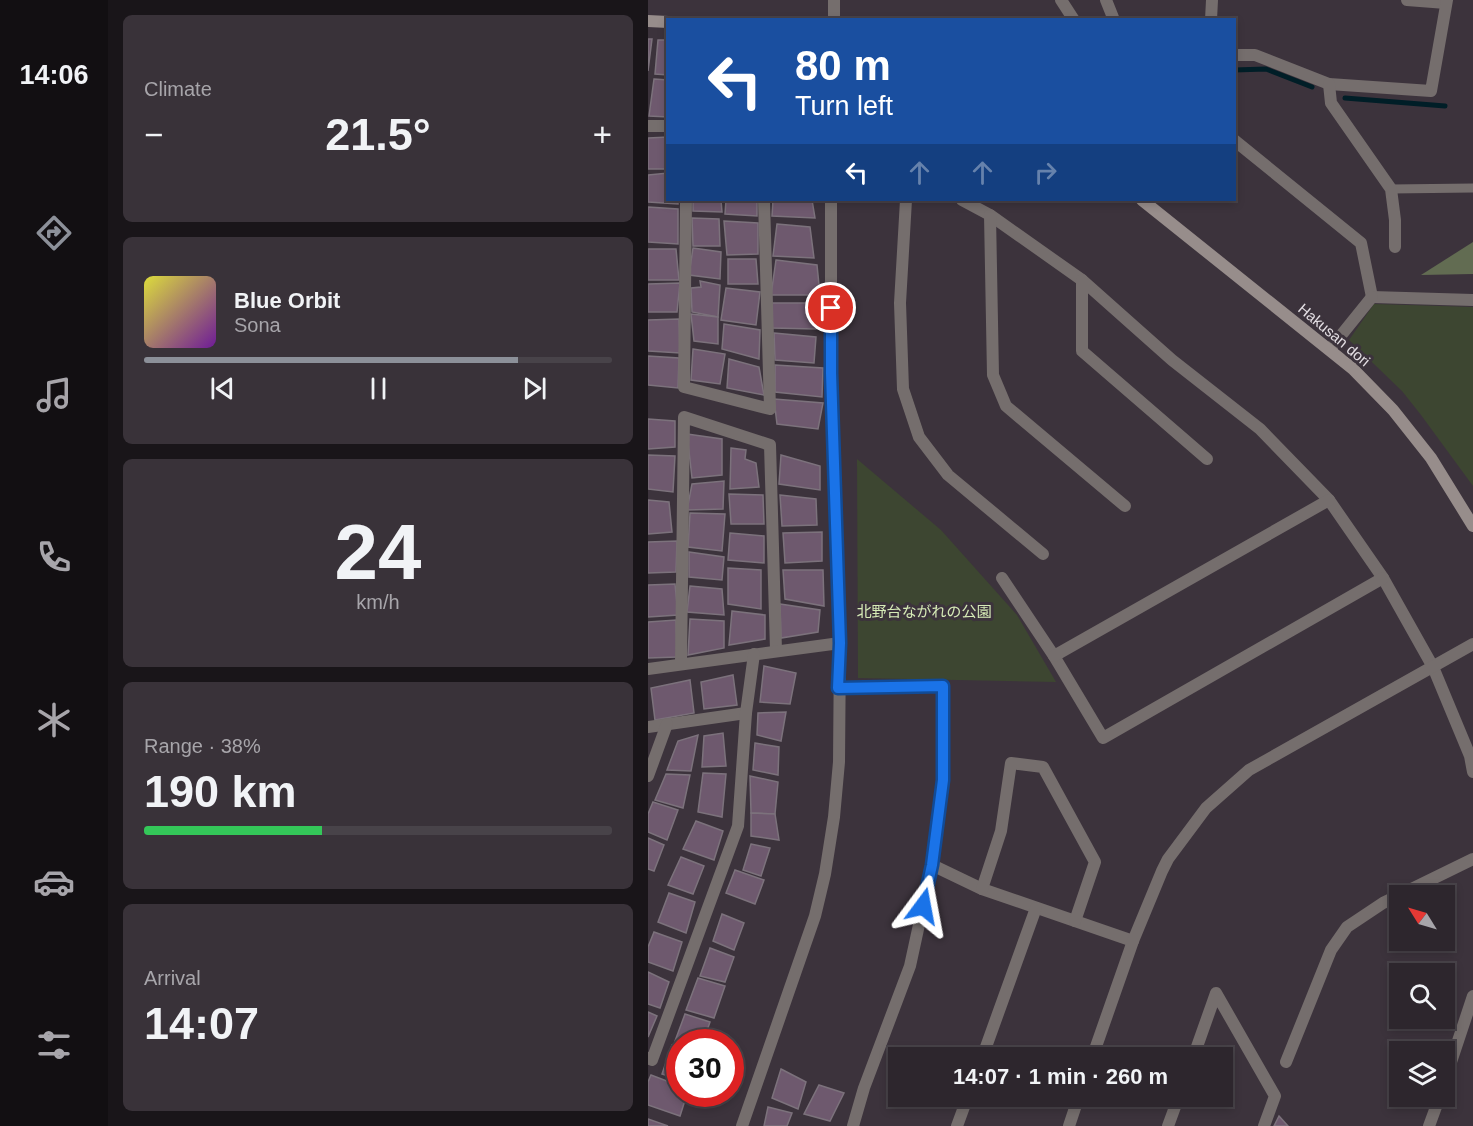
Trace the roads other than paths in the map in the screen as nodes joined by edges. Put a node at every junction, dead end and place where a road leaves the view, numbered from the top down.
1 (834, 0) edge
2 (1061, 0) edge
3 (1106, 0) edge
4 (1212, 0) edge
5 (1407, 0) edge
6 (1446, 2) edge
7 (834, 18) edge
8 (1073, 18) edge
9 (1113, 18) edge
10 (1211, 18) edge
11 (648, 21) edge
12 (666, 22) edge
13 (1236, 55) edge
14 (1329, 84) junction
15 (648, 126) edge
16 (666, 126) edge
17 (1236, 142) edge
18 (1473, 188) edge
19 (1391, 189) junction
20 (686, 201) edge
21 (765, 201) edge
22 (831, 201) edge
23 (906, 201) edge
24 (964, 201) edge
25 (1143, 201) edge
26 (990, 215) junction
27 (1395, 247) dead end
28 (1082, 280) junction
29 (1372, 297) junction
30 (1473, 300) edge
31 (1330, 349) junction
32 (1207, 459) dead end
33 (1329, 500) junction
34 (1125, 506) dead end
35 (1473, 526) edge
36 (1043, 554) dead end
37 (1002, 578) dead end
38 (1383, 578) junction
39 (840, 643) junction
40 (1473, 644) edge
41 (776, 650) junction
42 (754, 654) junction
43 (1054, 656) junction
44 (681, 664) junction
45 (1433, 667) junction
46 (648, 669) edge
47 (838, 688) junction
48 (746, 713) junction
49 (667, 724) junction
50 (648, 727) edge
51 (1473, 772) edge
52 (648, 776) edge
53 (1473, 859) edge
54 (932, 865) junction
55 (982, 889) junction
56 (1036, 908) junction
57 (1076, 921) junction
58 (1133, 941) junction
59 (1473, 996) edge
60 (986, 1047) edge
61 (1096, 1047) edge
62 (1197, 1047) edge
63 (1455, 1050) edge
64 (648, 1058) edge
65 (1286, 1062) dead end
66 (964, 1107) edge
67 (1075, 1107) edge
68 (1175, 1107) edge
69 (1436, 1107) edge
70 (742, 1126) edge
71 (853, 1126) edge
72 (957, 1126) edge
73 (1069, 1126) edge
74 (1168, 1126) edge
75 (1264, 1126) edge
76 (1430, 1126) edge

1 - 7 street
2 - 8 street
3 - 9 street
4 - 10 street
5 - 6 street
6 - 14 street
11 - 12 street
13 - 14 street
14 - 19 street
15 - 16 street
17 - 29 street
18 - 19 lane
19 - 27 street
20 - 21 street
22 - 39 street
23 - 36 street
24 - 26 street
25 - 31 street, Hakusan dori
26 - 28 street
26 - 34 street
28 - 32 street
28 - 33 street
29 - 30 street
29 - 31 street
31 - 35 street, Hakusan dori
33 - 38 street
33 - 43 street
37 - 43 street
38 - 43 street
38 - 45 street
39 - 41 street
39 - 47 street
40 - 45 street
41 - 42 street
41 - 44 street
42 - 44 street
42 - 48 street
44 - 46 street
45 - 51 street
45 - 58 street
47 - 54 street
47 - 70 street
48 - 49 street
48 - 64 street
49 - 50 street
49 - 52 street
53 - 65 street
54 - 55 street
54 - 71 street
55 - 56 street
55 - 57 street
56 - 57 street
56 - 60 street
57 - 58 street
58 - 61 street
59 - 63 street
62 - 75 street
66 - 72 street
67 - 73 street
68 - 74 street
69 - 76 street

